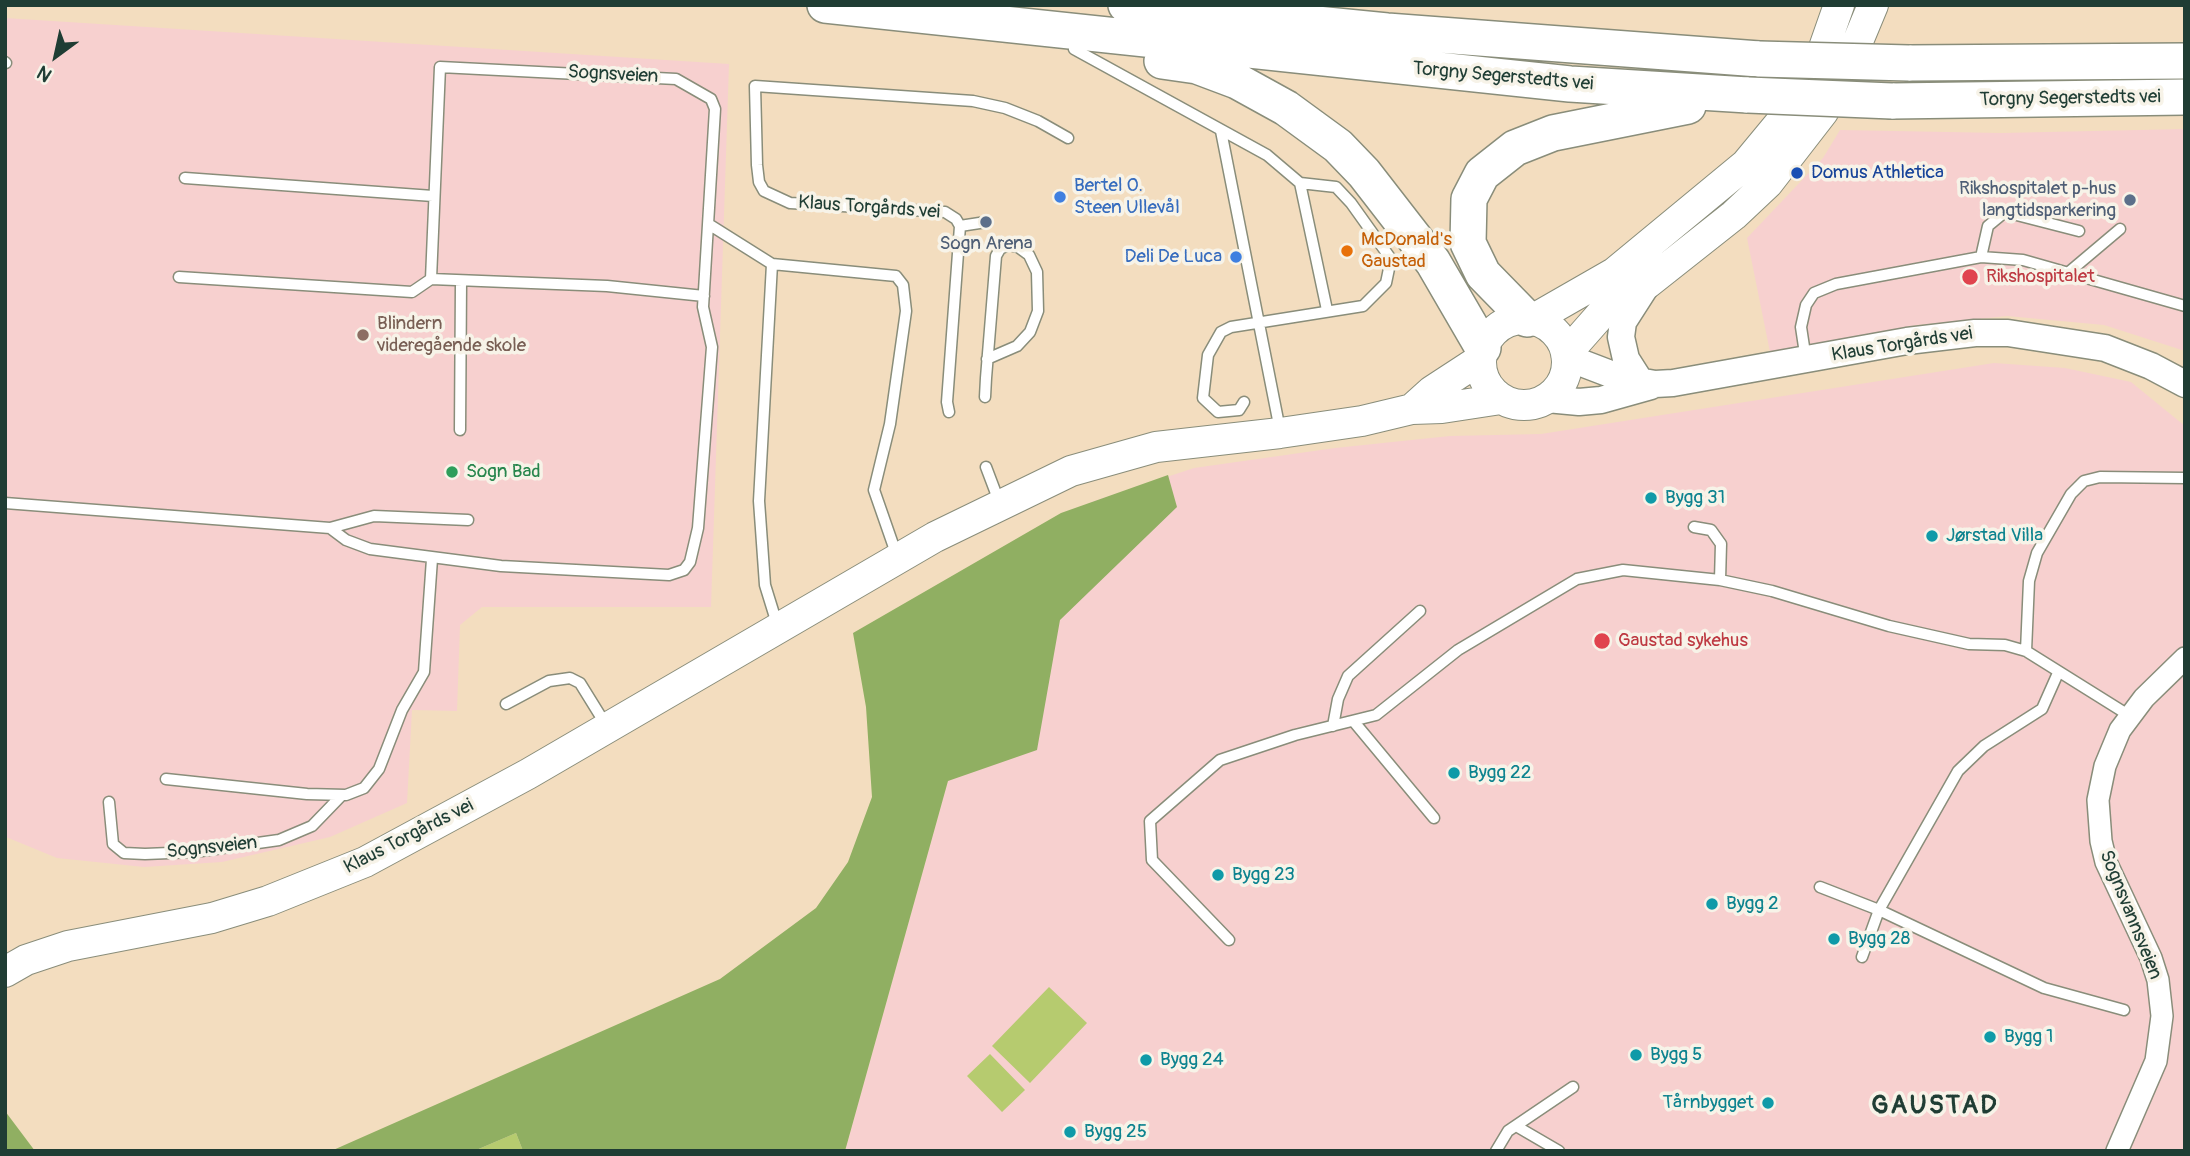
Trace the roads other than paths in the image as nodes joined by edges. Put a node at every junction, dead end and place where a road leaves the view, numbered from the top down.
1 (825, 5) edge
2 (1126, 5) edge
3 (1839, 5) edge
4 (1873, 5) edge
5 (978, 19) junction
6 (1074, 49) junction
7 (2185, 61) edge
8 (1741, 96) junction
9 (2185, 97) edge
10 (1222, 131) junction
11 (1068, 138) dead end
12 (185, 178) dead end
13 (1300, 183) junction
14 (433, 196) junction
15 (986, 222) dead end
16 (710, 225) junction
17 (960, 226) junction
18 (2120, 229) dead end
19 (2079, 231) dead end
20 (1981, 257) junction
21 (772, 264) junction
22 (2069, 272) junction
23 (179, 277) dead end
24 (431, 279) junction
25 (461, 282) junction
26 (1648, 283) junction
27 (704, 296) junction
28 (2185, 306) edge
29 (1327, 310) junction
30 (1530, 320) junction
31 (1259, 322) junction
32 (1482, 354) junction
33 (1566, 355) junction
34 (988, 359) junction
35 (1806, 360) junction
36 (1648, 383) junction
37 (2185, 384) edge
38 (985, 397) dead end
39 (1547, 398) junction
40 (1501, 399) junction
41 (1244, 401) dead end
42 (1412, 409) junction
43 (949, 412) dead end
44 (460, 430) dead end
45 (1280, 433) junction
46 (986, 467) dead end
47 (2185, 478) edge
48 (5, 503) edge
49 (1000, 504) junction
50 (468, 520) dead end
51 (1694, 527) dead end
52 (330, 528) junction
53 (898, 558) junction
54 (432, 559) junction
55 (1720, 580) junction
56 (1420, 611) dead end
57 (778, 628) junction
58 (2026, 652) junction
59 (2185, 658) edge
60 (2058, 673) junction
61 (506, 704) dead end
62 (2130, 716) junction
63 (1355, 723) junction
64 (1333, 726) junction
65 (607, 727) junction
66 (166, 779) dead end
67 (342, 795) junction
68 (109, 802) dead end
69 (1434, 818) dead end
70 (1820, 887) dead end
71 (1879, 910) junction
72 (1229, 940) dead end
73 (1862, 957) dead end
74 (7, 969) edge
75 (2124, 1010) dead end
76 (1573, 1087) dead end
77 (1516, 1126) junction
78 (1496, 1151) edge
79 (1559, 1151) edge
80 (2117, 1151) edge

1 - 5 highway, Torgny Segerstedts vei
2 - 7 highway, Torgny Segerstedts vei, bridge
3 - 30 main road
4 - 26 main road
5 - 6 highway
5 - 8 highway, Torgny Segerstedts vei
6 - 10 lane
6 - 32 highway
8 - 9 highway, Torgny Segerstedts vei, bridge
8 - 30 highway
10 - 13 lane
10 - 31 lane
11 - 17 lane, Klaus Torgårds vei
12 - 14 lane
13 - 29 lane
13 - 29 lane
14 - 16 lane, Sognsveien
14 - 24 lane, Sognsveien
15 - 17 lane
16 - 21 lane
16 - 27 lane, Sognsveien
17 - 43 lane, Klaus Torgårds vei
18 - 22 lane
19 - 20 lane
20 - 22 lane
20 - 35 lane
21 - 53 lane
21 - 57 lane
22 - 28 lane
23 - 24 lane
24 - 25 lane
25 - 27 lane
25 - 44 lane
26 - 33 main road
26 - 36 street
27 - 54 lane, Sognsveien
29 - 31 lane
30 - 32 main road
30 - 33 main road
31 - 41 lane
31 - 45 lane
32 - 40 main road
32 - 42 main road, Klaus Torgårds vei
33 - 36 street, Klaus Torgårds vei
33 - 39 main road
34 - 34 lane
34 - 38 lane
35 - 36 street, Klaus Torgårds vei
35 - 37 street, Klaus Torgårds vei
36 - 39 street, Klaus Torgårds vei
39 - 40 main road
40 - 42 main road, Klaus Torgårds vei
42 - 45 main road, Klaus Torgårds vei
45 - 49 main road, Klaus Torgårds vei
46 - 49 lane
47 - 58 lane
48 - 52 lane
49 - 53 main road, Klaus Torgårds vei
50 - 52 lane
51 - 55 lane
52 - 54 lane, Sognsveien
53 - 57 main road, Klaus Torgårds vei
54 - 67 lane, Sognsveien
55 - 58 lane
55 - 63 lane
56 - 64 lane
57 - 65 main road, Klaus Torgårds vei
58 - 60 lane
59 - 62 street, Sognsvannsveien
60 - 62 lane
60 - 71 lane
61 - 65 lane
62 - 80 street, Sognsvannsveien
63 - 64 lane
63 - 69 lane
64 - 72 lane
65 - 74 main road, Klaus Torgårds vei
66 - 67 lane
67 - 68 lane, Sognsveien
70 - 71 lane
71 - 73 lane
71 - 75 lane
76 - 77 lane
77 - 78 lane
77 - 79 lane

